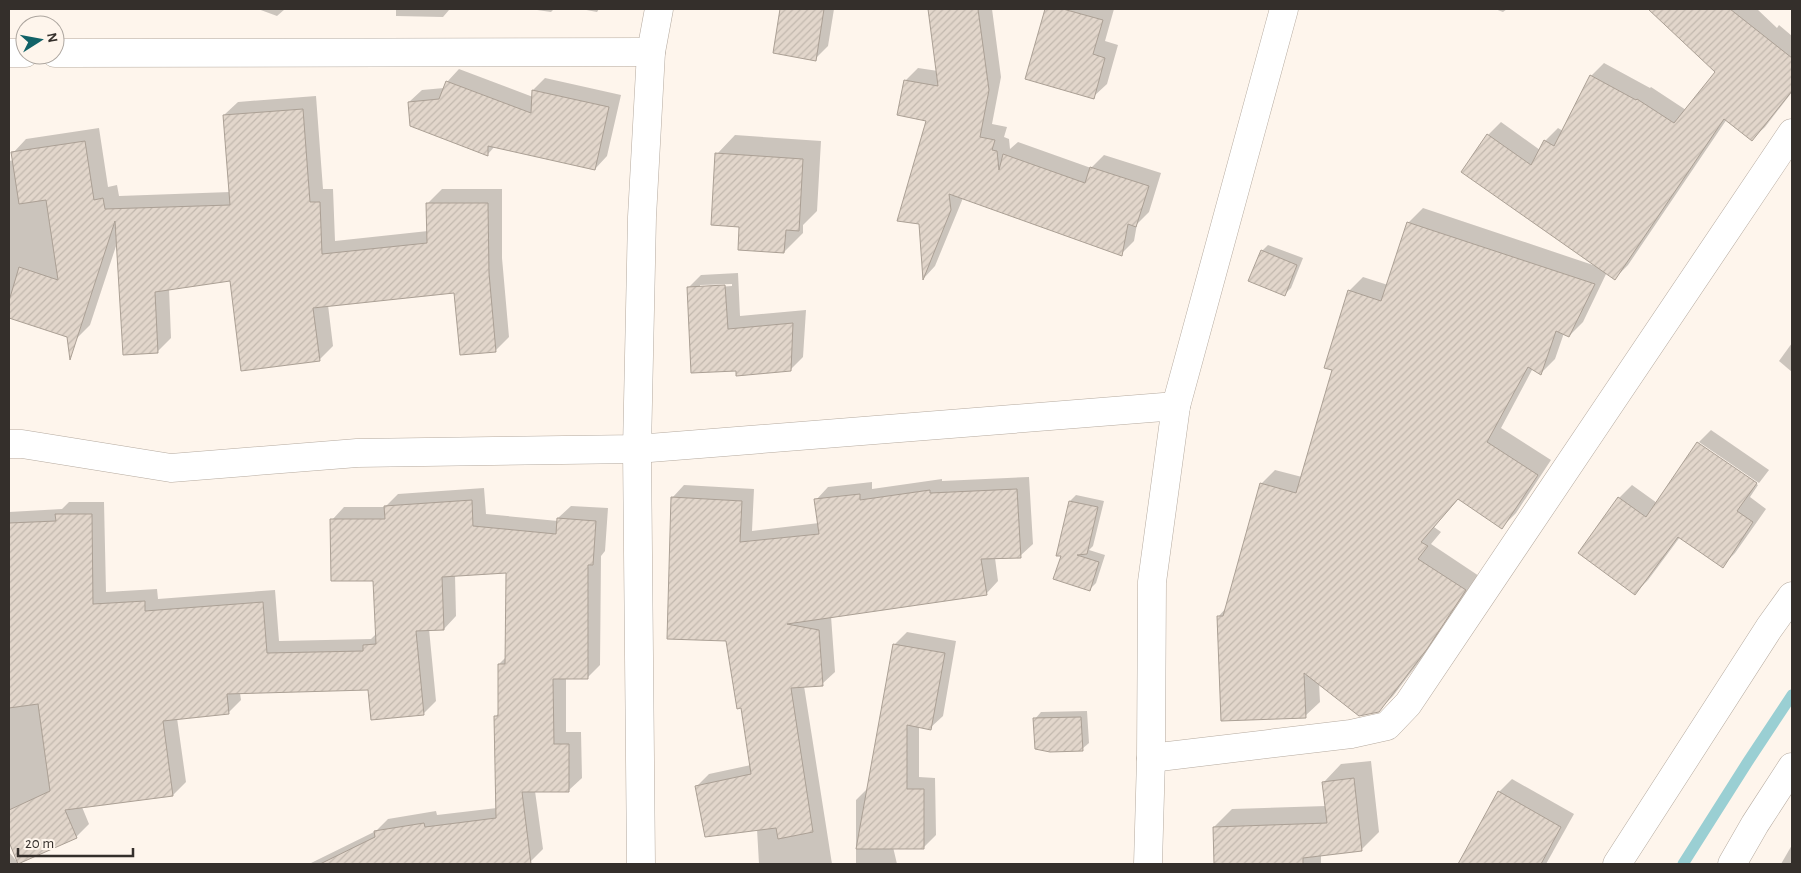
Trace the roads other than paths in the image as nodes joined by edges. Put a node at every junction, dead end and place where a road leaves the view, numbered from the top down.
1 (659, 9) edge
2 (1284, 9) edge
3 (651, 52) junction
4 (65, 53) edge
5 (1792, 133) edge
6 (1176, 406) junction
7 (9, 444) edge
8 (637, 449) junction
9 (1792, 596) edge
10 (1151, 758) junction
11 (1792, 768) edge
12 (641, 864) edge
13 (1148, 864) edge
14 (1616, 864) edge
15 (1732, 864) edge

1 - 3 street
2 - 6 street
3 - 4 street
3 - 8 street
5 - 10 street
6 - 8 street
6 - 10 street
7 - 8 street
8 - 12 street
9 - 14 street
10 - 13 street
11 - 15 street

